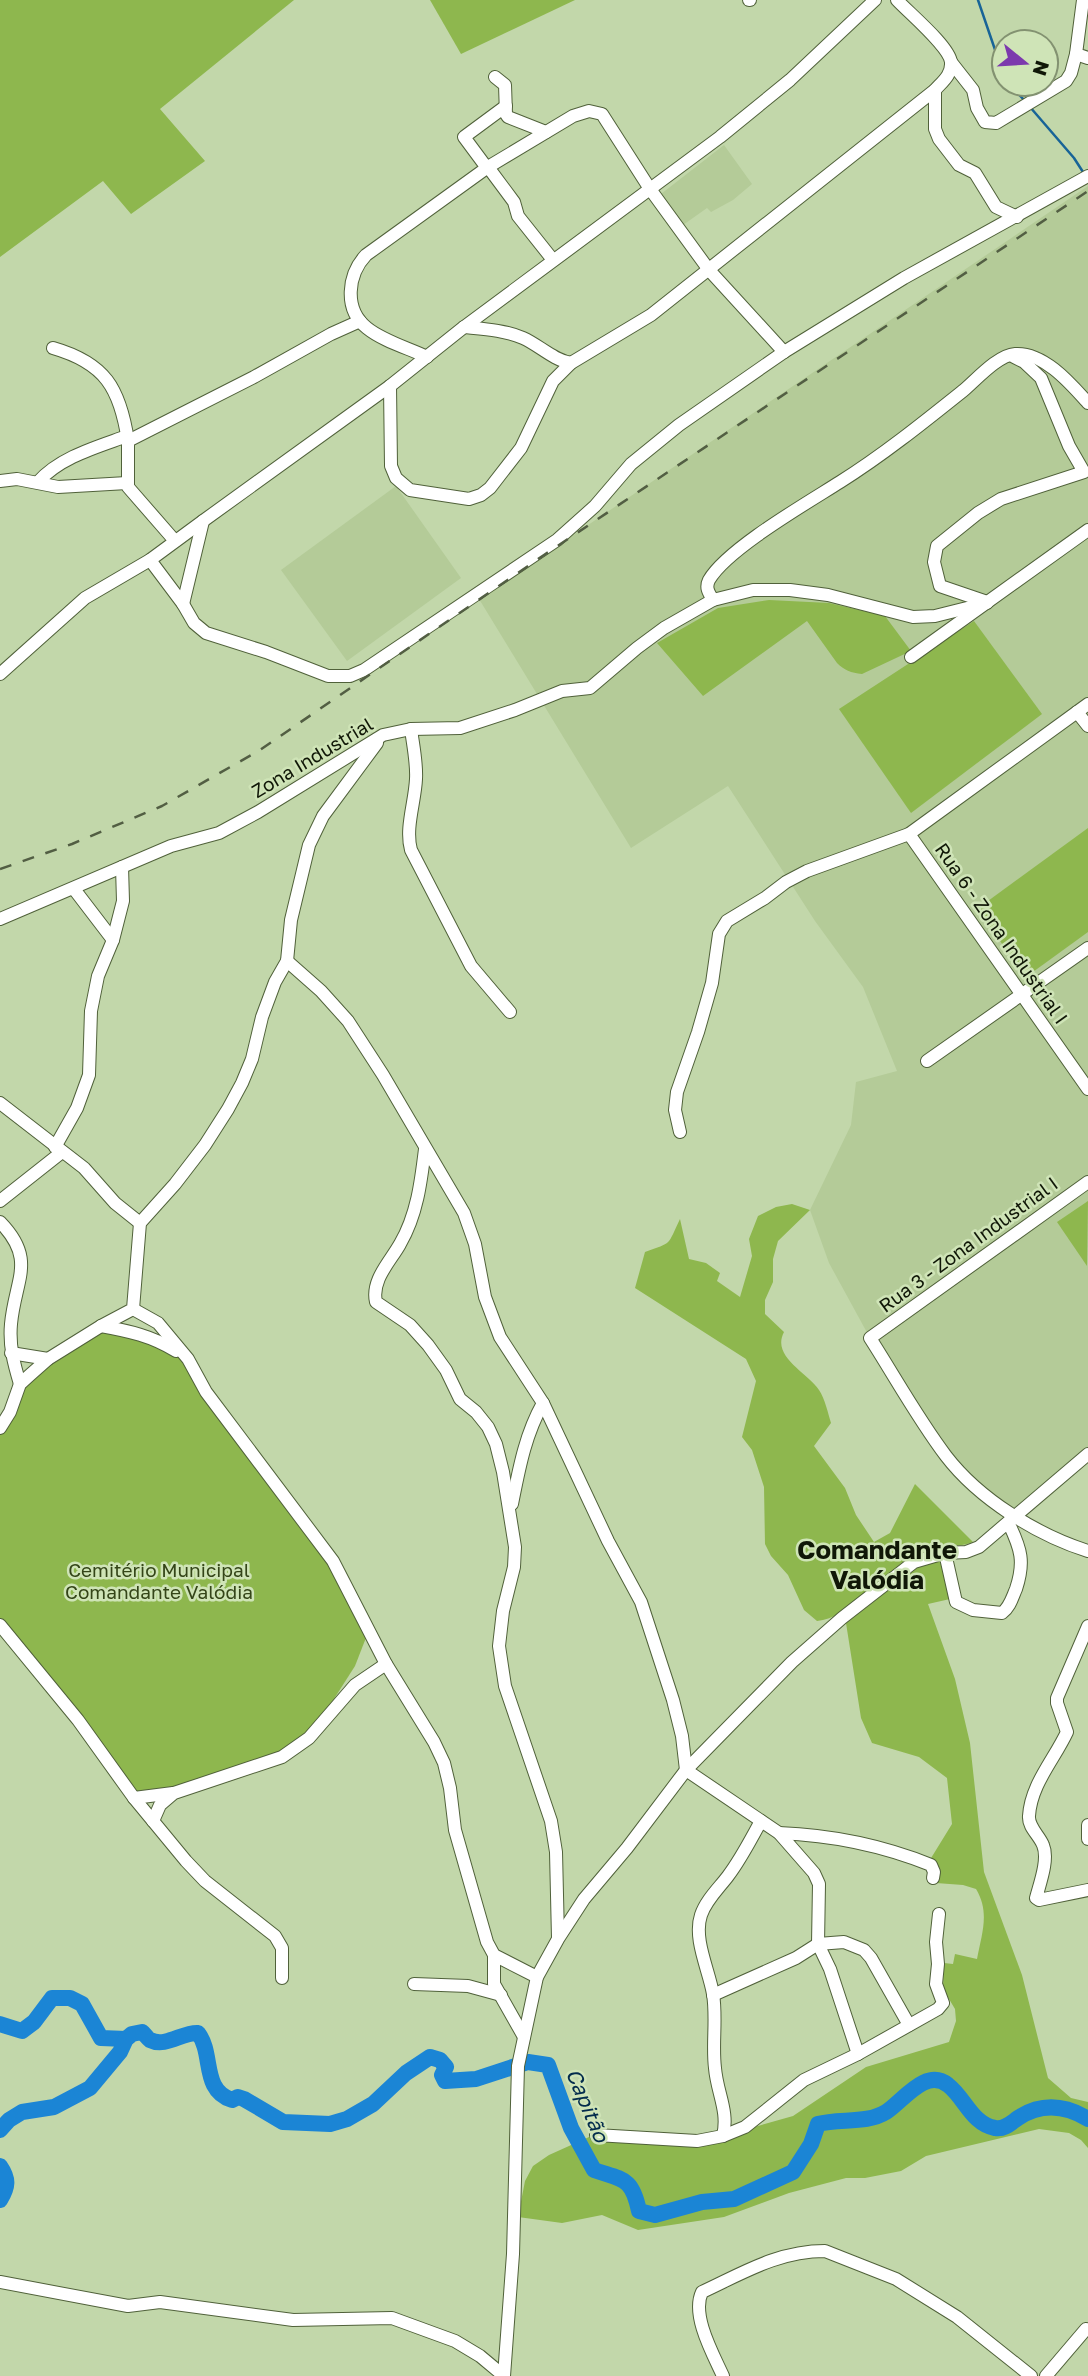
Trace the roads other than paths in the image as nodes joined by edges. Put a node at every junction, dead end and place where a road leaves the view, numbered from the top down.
1 (874, 0) edge
2 (897, 0) edge
3 (1083, 0) edge
4 (1082, 56) edge
5 (951, 62) junction
6 (495, 77) dead end
7 (935, 90) junction
8 (506, 106) junction
9 (546, 132) junction
10 (488, 167) junction
11 (1088, 176) edge
12 (650, 189) junction
13 (1017, 217) junction
14 (553, 260) junction
15 (709, 270) junction
16 (360, 321) junction
17 (464, 327) junction
18 (52, 348) dead end
19 (785, 352) junction
20 (1010, 355) junction
21 (427, 357) junction
22 (571, 363) junction
23 (390, 386) junction
24 (1088, 403) edge
25 (127, 438) junction
26 (1086, 473) edge
27 (0, 481) edge
28 (38, 482) junction
29 (127, 483) junction
30 (203, 522) junction
31 (1088, 530) edge
32 (175, 541) junction
33 (150, 560) junction
34 (713, 600) junction
35 (987, 603) junction
36 (183, 604) junction
37 (911, 657) dead end
38 (0, 674) edge
39 (1083, 708) edge
40 (1088, 726) edge
41 (411, 729) junction
42 (383, 735) junction
43 (909, 834) junction
44 (122, 867) junction
45 (74, 888) junction
46 (0, 919) edge
47 (113, 940) junction
48 (1088, 948) edge
49 (287, 961) junction
50 (1021, 995) junction
51 (510, 1012) dead end
52 (927, 1061) dead end
53 (1088, 1089) edge
54 (0, 1103) edge
55 (680, 1132) dead end
56 (425, 1148) junction
57 (59, 1150) junction
58 (1088, 1182) edge
59 (0, 1201) edge
60 (0, 1222) edge
61 (140, 1223) junction
62 (134, 1309) junction
63 (101, 1326) junction
64 (11, 1353) junction
65 (48, 1359) junction
66 (188, 1359) junction
67 (20, 1384) junction
68 (543, 1403) junction
69 (0, 1428) edge
70 (1088, 1454) edge
71 (511, 1512) junction
72 (1013, 1520) junction
73 (1088, 1551) edge
74 (945, 1553) junction
75 (0, 1625) edge
76 (1088, 1626) edge
77 (386, 1664) junction
78 (685, 1770) junction
79 (174, 1793) junction
80 (134, 1798) junction
81 (153, 1821) junction
82 (761, 1821) junction
83 (1088, 1825) edge
84 (779, 1833) junction
85 (1088, 1839) edge
86 (933, 1878) dead end
87 (1088, 1890) edge
88 (939, 1914) dead end
89 (558, 1939) junction
90 (818, 1944) junction
91 (494, 1955) junction
92 (537, 1977) junction
93 (282, 1978) dead end
94 (414, 1984) dead end
95 (501, 1995) junction
96 (713, 1995) junction
97 (909, 2025) junction
98 (524, 2037) junction
99 (858, 2054) junction
100 (596, 2135) dead end
101 (723, 2136) junction
102 (0, 2282) edge
103 (1086, 2329) edge
104 (723, 2376) edge
105 (1031, 2376) edge
106 (1046, 2376) edge

1 - 12 street
2 - 5 street
3 - 4 street
4 - 5 street
5 - 7 street
6 - 8 street
7 - 13 street
7 - 15 street
8 - 9 street
8 - 10 street
9 - 10 street
9 - 12 street
10 - 14 street
10 - 16 street
11 - 13 street
12 - 14 street
12 - 15 street
13 - 19 street
14 - 17 street
15 - 19 street
15 - 22 street
16 - 21 street
16 - 25 street
17 - 21 street
17 - 22 street
18 - 25 street
19 - 36 street
20 - 24 street
20 - 26 street
20 - 34 street
21 - 23 street
22 - 23 street
23 - 30 street
25 - 28 street
25 - 29 street
26 - 35 street
27 - 28 street
28 - 29 street
29 - 32 street
30 - 32 street
30 - 36 street
31 - 35 street
32 - 33 street
33 - 36 street
33 - 38 street
34 - 35 street, Zona Industrial
34 - 41 street, Zona Industrial
35 - 37 street
39 - 40 street
39 - 43 street
41 - 42 street, Zona Industrial
41 - 51 street
42 - 44 street, Zona Industrial
42 - 49 street
43 - 50 street, Rua 6 - Zona Industrial I
43 - 55 street
44 - 45 street, Zona Industrial
44 - 47 street
45 - 46 street, Zona Industrial
45 - 47 street
47 - 57 street
48 - 50 street
49 - 56 street
49 - 61 street
50 - 52 street
50 - 53 street, Rua 6 - Zona Industrial I
54 - 57 street
56 - 68 street
56 - 71 street
57 - 59 street
57 - 61 street
58 - 72 street, Rua 3 - Zona Industrial I
60 - 64 street
61 - 62 street
62 - 63 street
62 - 66 street
63 - 65 street
63 - 66 street
64 - 65 street
64 - 67 street
65 - 67 street
66 - 77 street
67 - 69 street
68 - 71 street
68 - 78 street
70 - 72 street
71 - 89 street
72 - 73 street
72 - 74 street
72 - 74 street
74 - 78 street
75 - 80 street
76 - 87 street
77 - 79 street
77 - 91 street
78 - 82 street
78 - 89 street
79 - 80 street
79 - 81 street
80 - 81 street
81 - 93 street
82 - 84 street
82 - 96 street
83 - 85 street
84 - 86 street
84 - 90 street
88 - 97 street
89 - 92 street
90 - 96 street
90 - 97 street
90 - 99 street
91 - 92 street
91 - 95 street
92 - 98 street
94 - 95 street
95 - 98 street
96 - 101 street
97 - 99 street
98 - 102 street
99 - 101 street
100 - 101 street
103 - 106 street
104 - 105 street

